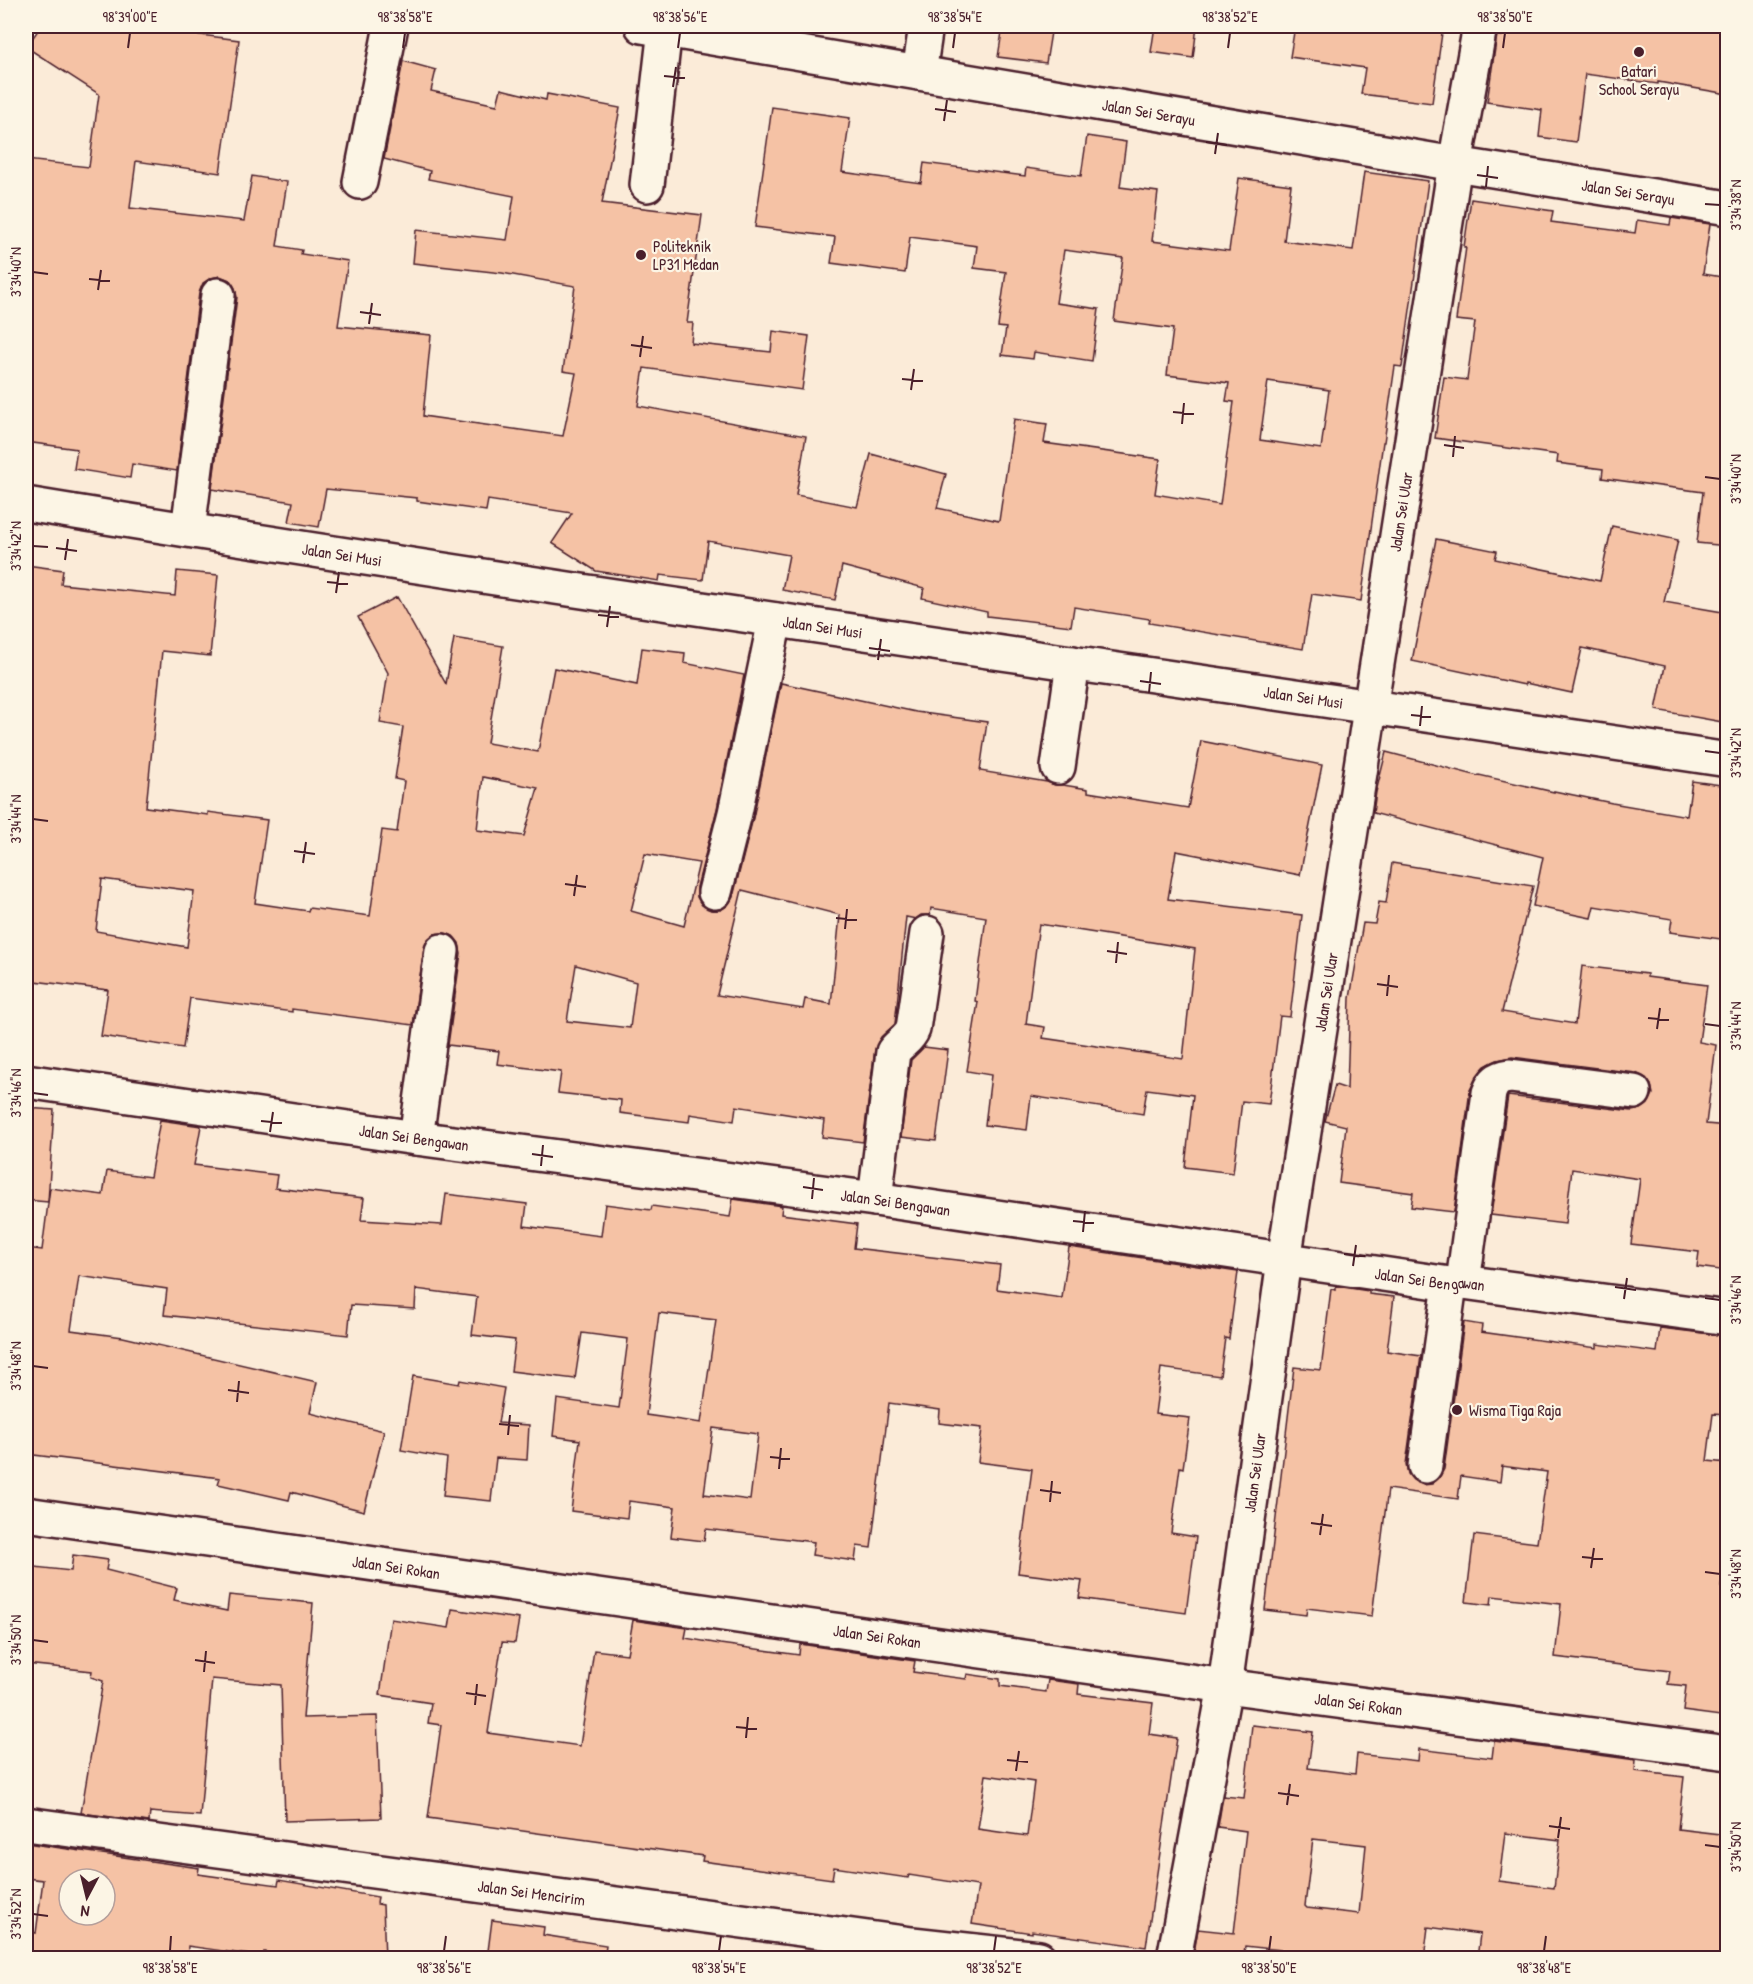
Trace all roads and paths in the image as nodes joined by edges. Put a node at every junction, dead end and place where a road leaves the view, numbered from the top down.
1 (391, 26) edge
2 (926, 26) edge
3 (1480, 26) edge
4 (654, 27) edge
5 (720, 32) edge
6 (918, 73) junction
7 (1455, 164) junction
8 (360, 182) dead end
9 (647, 185) dead end
10 (1728, 208) edge
11 (218, 295) dead end
12 (26, 504) edge
13 (188, 530) junction
14 (775, 620) junction
15 (1073, 663) junction
16 (1372, 706) junction
17 (1728, 760) edge
18 (1058, 767) dead end
19 (715, 892) dead end
20 (927, 933) dead end
21 (442, 951) dead end
22 (26, 1081) edge
23 (1634, 1092) dead end
24 (416, 1138) junction
25 (875, 1199) junction
26 (1284, 1260) junction
27 (1456, 1283) junction
28 (1728, 1318) edge
29 (1425, 1466) dead end
30 (26, 1514) edge
31 (1225, 1686) junction
32 (1728, 1753) edge
33 (26, 1824) edge
34 (910, 1951) edge
35 (1039, 1959) edge
36 (1174, 1959) edge

1 - 8 street
2 - 6 street
3 - 7 street, Jalan Sei Ular
4 - 5 street, Jalan Sei Serayu
4 - 9 street
5 - 6 street, Jalan Sei Serayu
6 - 7 street, Jalan Sei Serayu
7 - 10 street, Jalan Sei Serayu
7 - 16 street, Jalan Sei Ular
11 - 13 street
12 - 13 street, Jalan Sei Musi
13 - 14 street, Jalan Sei Musi
14 - 15 street, Jalan Sei Musi
14 - 19 street
15 - 16 street, Jalan Sei Musi
15 - 18 street
16 - 17 street, Jalan Sei Musi
16 - 26 street, Jalan Sei Ular
20 - 25 street
21 - 24 street
22 - 24 street, Jalan Sei Bengawan
23 - 27 street
24 - 25 street, Jalan Sei Bengawan
25 - 26 street, Jalan Sei Bengawan
26 - 27 street, Jalan Sei Bengawan
26 - 31 street, Jalan Sei Ular
27 - 28 street, Jalan Sei Bengawan
27 - 29 street
30 - 31 street, Jalan Sei Rokan
31 - 32 street, Jalan Sei Rokan
31 - 36 street, Jalan Sei Ular
33 - 34 street, Jalan Sei Mencirim
34 - 35 street, Jalan Sei Mencirim

